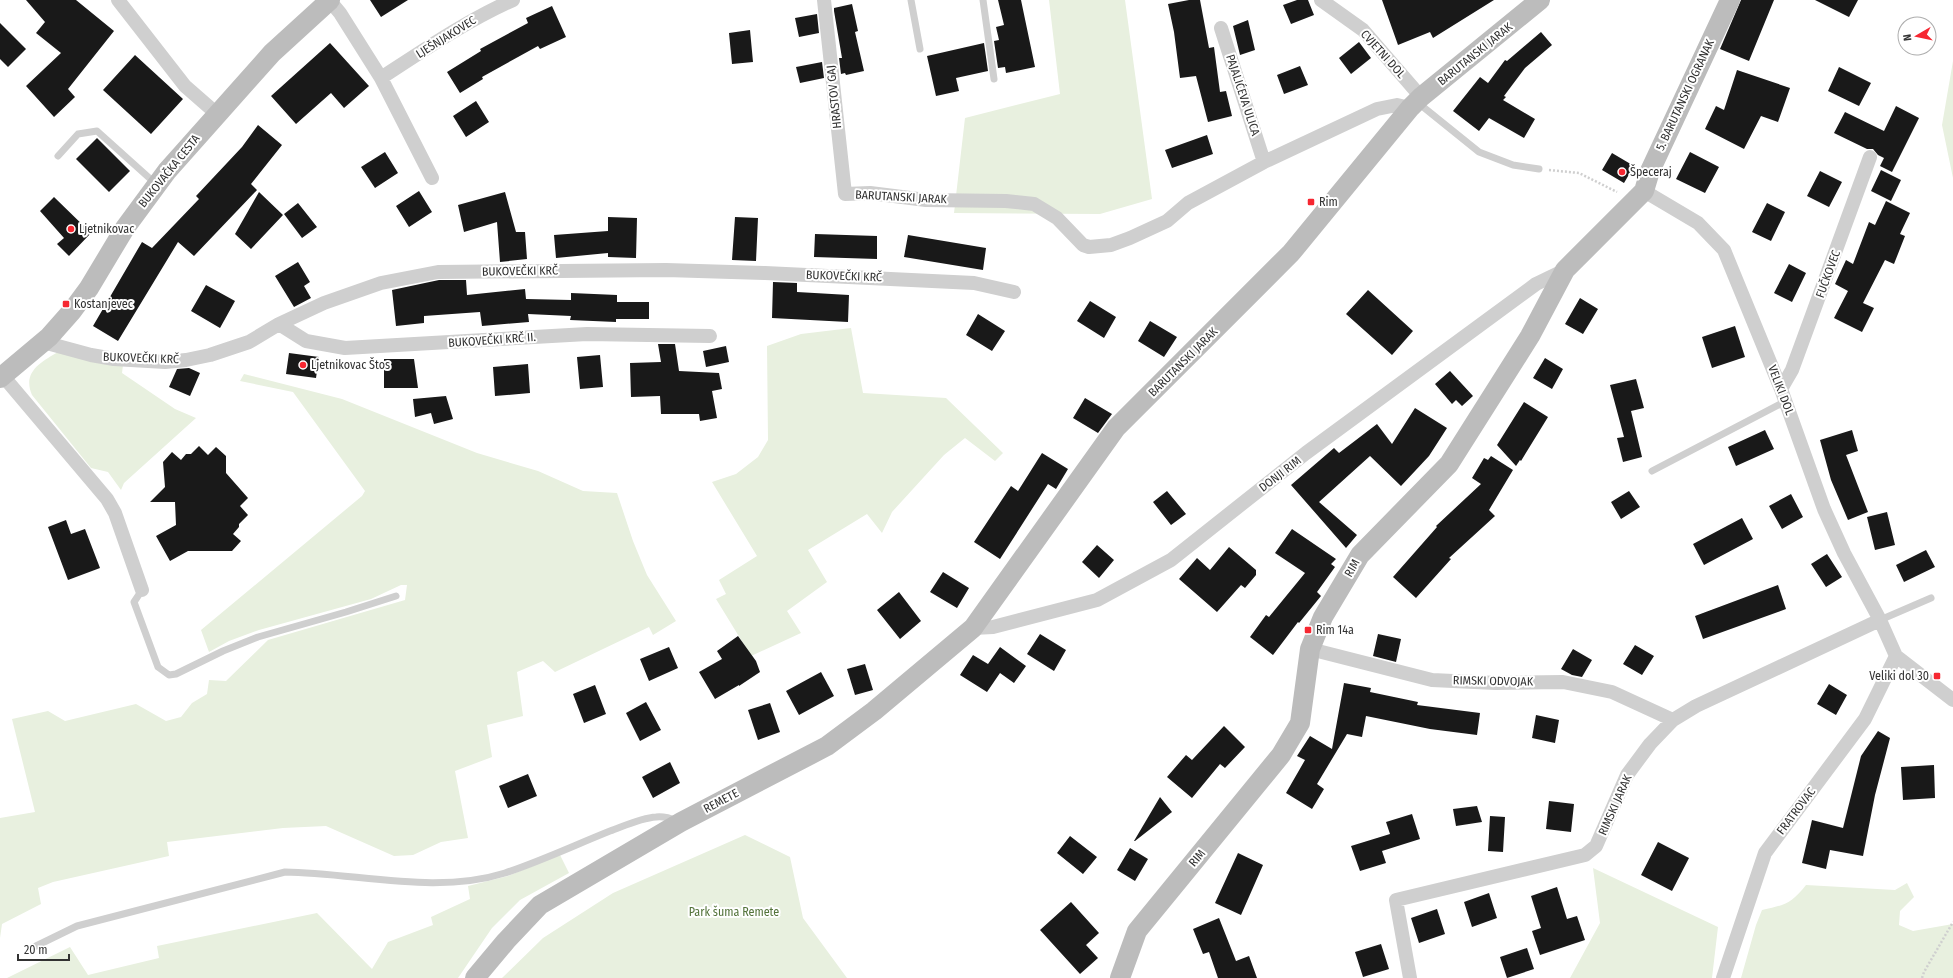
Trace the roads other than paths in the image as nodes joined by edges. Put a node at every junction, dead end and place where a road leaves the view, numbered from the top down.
1 (118, 0) edge
2 (329, 0) edge
3 (513, 0) edge
4 (824, 0) edge
5 (911, 0) edge
6 (983, 0) edge
7 (1321, 0) edge
8 (1730, 0) edge
9 (1537, 1) edge
10 (1221, 28) dead end
11 (920, 49) dead end
12 (381, 78) junction
13 (994, 79) dead end
14 (1416, 102) junction
15 (217, 114) junction
16 (58, 156) dead end
17 (1870, 157) dead end
18 (1264, 162) junction
19 (1539, 169) road end
20 (432, 178) dead end
21 (156, 184) junction
22 (1644, 191) junction
23 (845, 194) joint
24 (1564, 270) junction
25 (1014, 292) dead end
26 (279, 324) junction
27 (710, 336) dead end
28 (43, 342) junction
29 (1, 377) edge
30 (1783, 395) junction
31 (1652, 471) dead end
32 (142, 590) joint
33 (396, 596) dead end
34 (1932, 598) dead end
35 (1880, 620) junction
36 (972, 628) junction
37 (1310, 648) junction
38 (1896, 656) junction
39 (1953, 700) edge
40 (1674, 720) junction
41 (681, 822) junction
42 (36, 946) dead end
43 (475, 978) edge
44 (1120, 978) edge
45 (1410, 978) edge
46 (1723, 978) edge

1 - 15 street
2 - 12 street
2 - 15 street, BUKOVAČKA CESTA
3 - 12 street, LJEŠNJAKOVEC
4 - 23 street, HRASTOV GAJ
5 - 11 lane
6 - 13 lane
7 - 14 street, CVJETNI DOL
8 - 22 street, 5. BARUTANSKI OGRANAK
9 - 14 street, BARUTANSKI JARAK
10 - 18 street, PAJALIĆEVA ULICA
12 - 20 street
14 - 18 street, BARUTANSKI JARAK
14 - 19 lane
14 - 36 street, BARUTANSKI JARAK
15 - 21 street, BUKOVAČKA CESTA
16 - 21 lane
17 - 30 street, FUČKOVEC
18 - 23 street, BARUTANSKI JARAK
21 - 28 street, BUKOVAČKA CESTA
22 - 24 street, RIM
22 - 30 street, VELIKI DOL
24 - 36 street, DONJI RIM
24 - 37 street, RIM
25 - 26 street, BUKOVEČKI KRČ
26 - 27 street, BUKOVEČKI KRČ II.
26 - 28 street, BUKOVEČKI KRČ
28 - 29 street, BUKOVAČKA CESTA
29 - 32 street, BUKOVAČKA CESTA
30 - 31 lane
30 - 35 street, VELIKI DOL
32 - 33 lane
34 - 35 lane
35 - 38 street, VELIKI DOL
35 - 40 street, RIMSKI JARAK
36 - 41 street, REMETE
37 - 40 street, RIMSKI ODVOJAK
37 - 44 street, RIM
38 - 39 street, VELIKI DOL
38 - 46 street, FRATROVAC
40 - 45 street, RIMSKI JARAK
41 - 42 lane
41 - 43 street, REMETE

